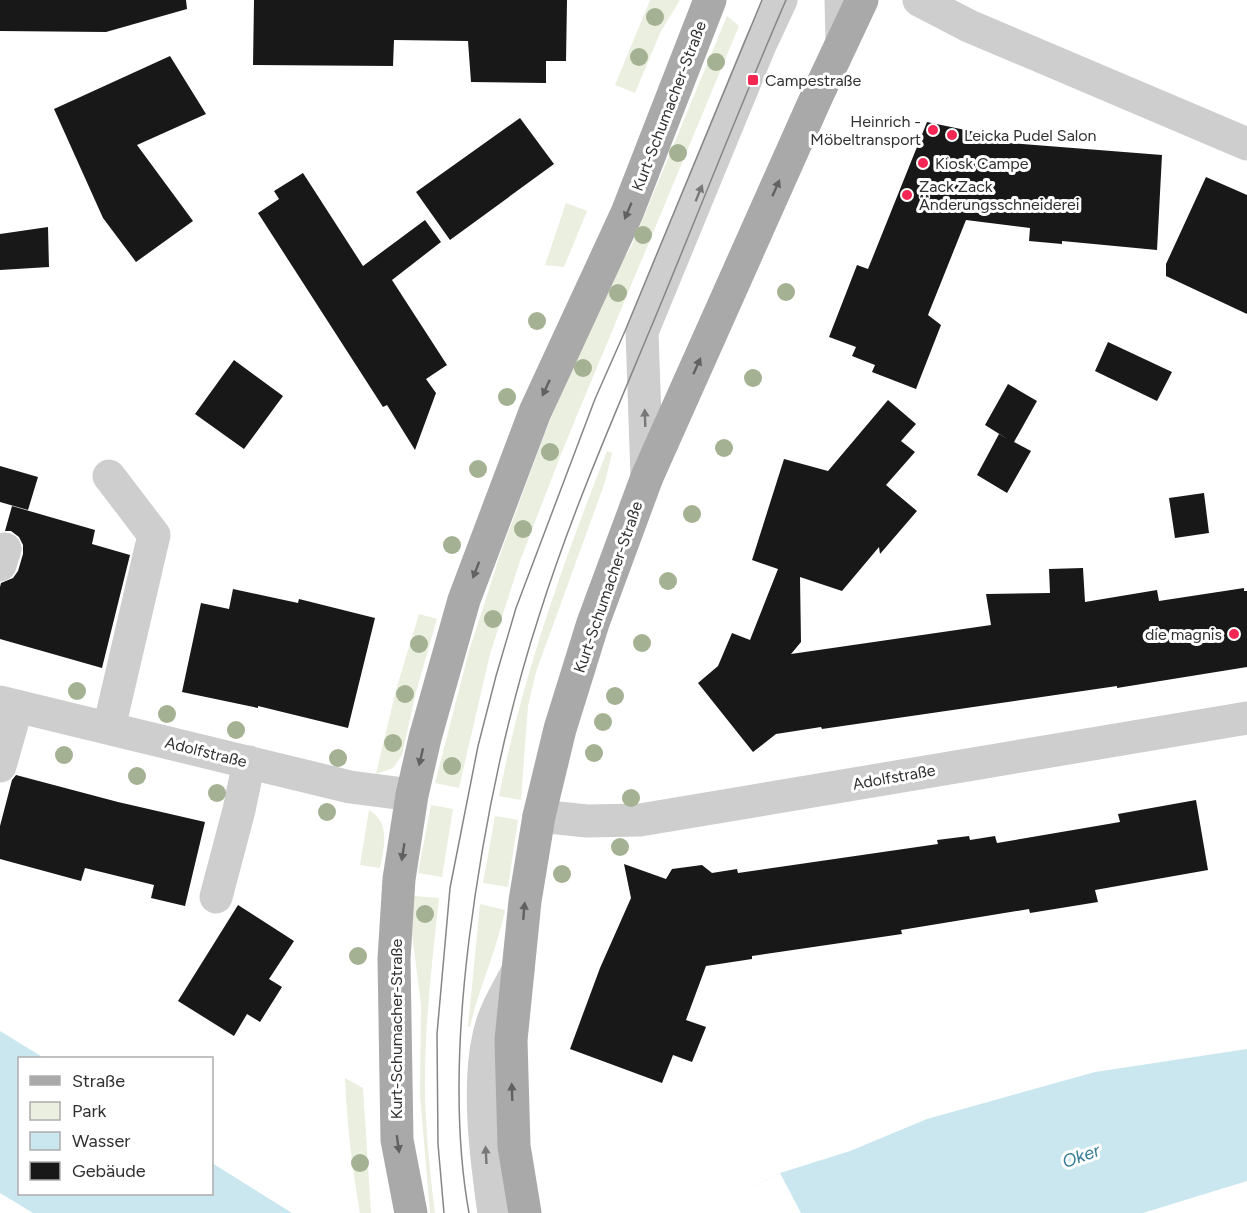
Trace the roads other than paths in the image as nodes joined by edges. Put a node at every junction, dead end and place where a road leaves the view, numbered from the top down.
1 (710, 0) edge
2 (781, 0) edge
3 (842, 0) edge
4 (862, 0) edge
5 (919, 0) edge
6 (842, 40) junction
7 (1247, 144) edge
8 (109, 476) dead end
9 (647, 477) junction
10 (9, 704) edge
11 (1247, 718) edge
12 (108, 728) junction
13 (249, 762) junction
14 (0, 766) edge
15 (412, 795) junction
16 (539, 816) junction
17 (216, 897) dead end
18 (519, 970) junction
19 (411, 1213) edge
20 (494, 1213) edge
21 (525, 1213) edge

1 -> 15 main road, Kurt-Schumacher-Straße
9 -> 2 street
3 - 6 street
4 - 6 main road, Kurt-Schumacher-Straße
5 - 7 street
9 -> 6 main road, Kurt-Schumacher-Straße
8 - 12 street
9 - 16 main road, Kurt-Schumacher-Straße
10 - 12 street, Adolfstraße
10 - 14 street
11 - 16 street, Adolfstraße
12 - 13 street, Adolfstraße
13 - 15 street, Adolfstraße
13 - 17 street
15 -> 19 main road, Kurt-Schumacher-Straße
18 -> 16 main road, Kurt-Schumacher-Straße
20 -> 18 street
21 -> 18 main road, Kurt-Schumacher-Straße

